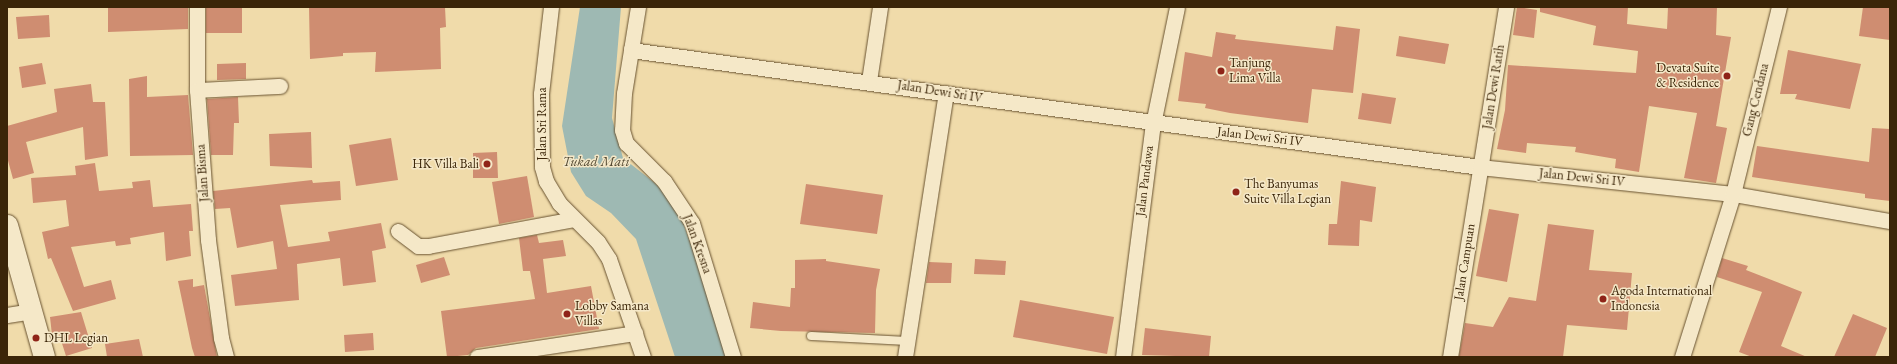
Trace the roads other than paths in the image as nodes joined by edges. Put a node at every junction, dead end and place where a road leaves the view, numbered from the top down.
1 (197, 7) edge
2 (551, 7) edge
3 (638, 7) edge
4 (880, 7) edge
5 (1177, 7) edge
6 (1506, 7) edge
7 (1779, 7) edge
8 (631, 50) junction
9 (869, 81) junction
10 (280, 86) dead end
11 (197, 90) junction
12 (946, 93) junction
13 (1153, 124) junction
14 (1480, 167) junction
15 (1733, 194) junction
16 (574, 219) junction
17 (1890, 221) edge
18 (7, 225) edge
19 (398, 231) dead end
20 (31, 311) junction
21 (7, 315) edge
22 (635, 333) junction
23 (811, 336) dead end
24 (908, 341) junction
25 (44, 357) edge
26 (226, 357) edge
27 (477, 357) edge
28 (643, 357) edge
29 (733, 357) edge
30 (905, 357) edge
31 (1122, 357) edge
32 (1450, 357) edge
33 (1682, 357) edge

1 - 11 street, Jalan Bisma
2 - 16 street, Jalan Sri Rama
3 - 8 street, Jalan Kresna
4 - 9 street
5 - 13 street, Jalan Pandawa
6 - 14 street, Jalan Dewi Ratih
7 - 15 street, Gang Cendana
8 - 9 street, Jalan Dewi Sri IV
8 - 29 street, Jalan Kresna
9 - 12 street, Jalan Dewi Sri IV
10 - 11 street
11 - 26 street, Jalan Bisma
12 - 13 street, Jalan Dewi Sri IV
12 - 24 street
13 - 14 street, Jalan Dewi Sri IV
13 - 31 street, Jalan Pandawa
14 - 15 street, Jalan Dewi Sri IV
14 - 32 street, Jalan Campuan
15 - 17 street, Jalan Dewi Sri IV
15 - 33 street, Gang Cendana
16 - 19 street
16 - 22 street, Jalan Sri Rama
18 - 20 main road
20 - 21 street
20 - 25 main road
22 - 27 street
22 - 28 street, Jalan Sri Rama
23 - 24 lane
24 - 30 street

